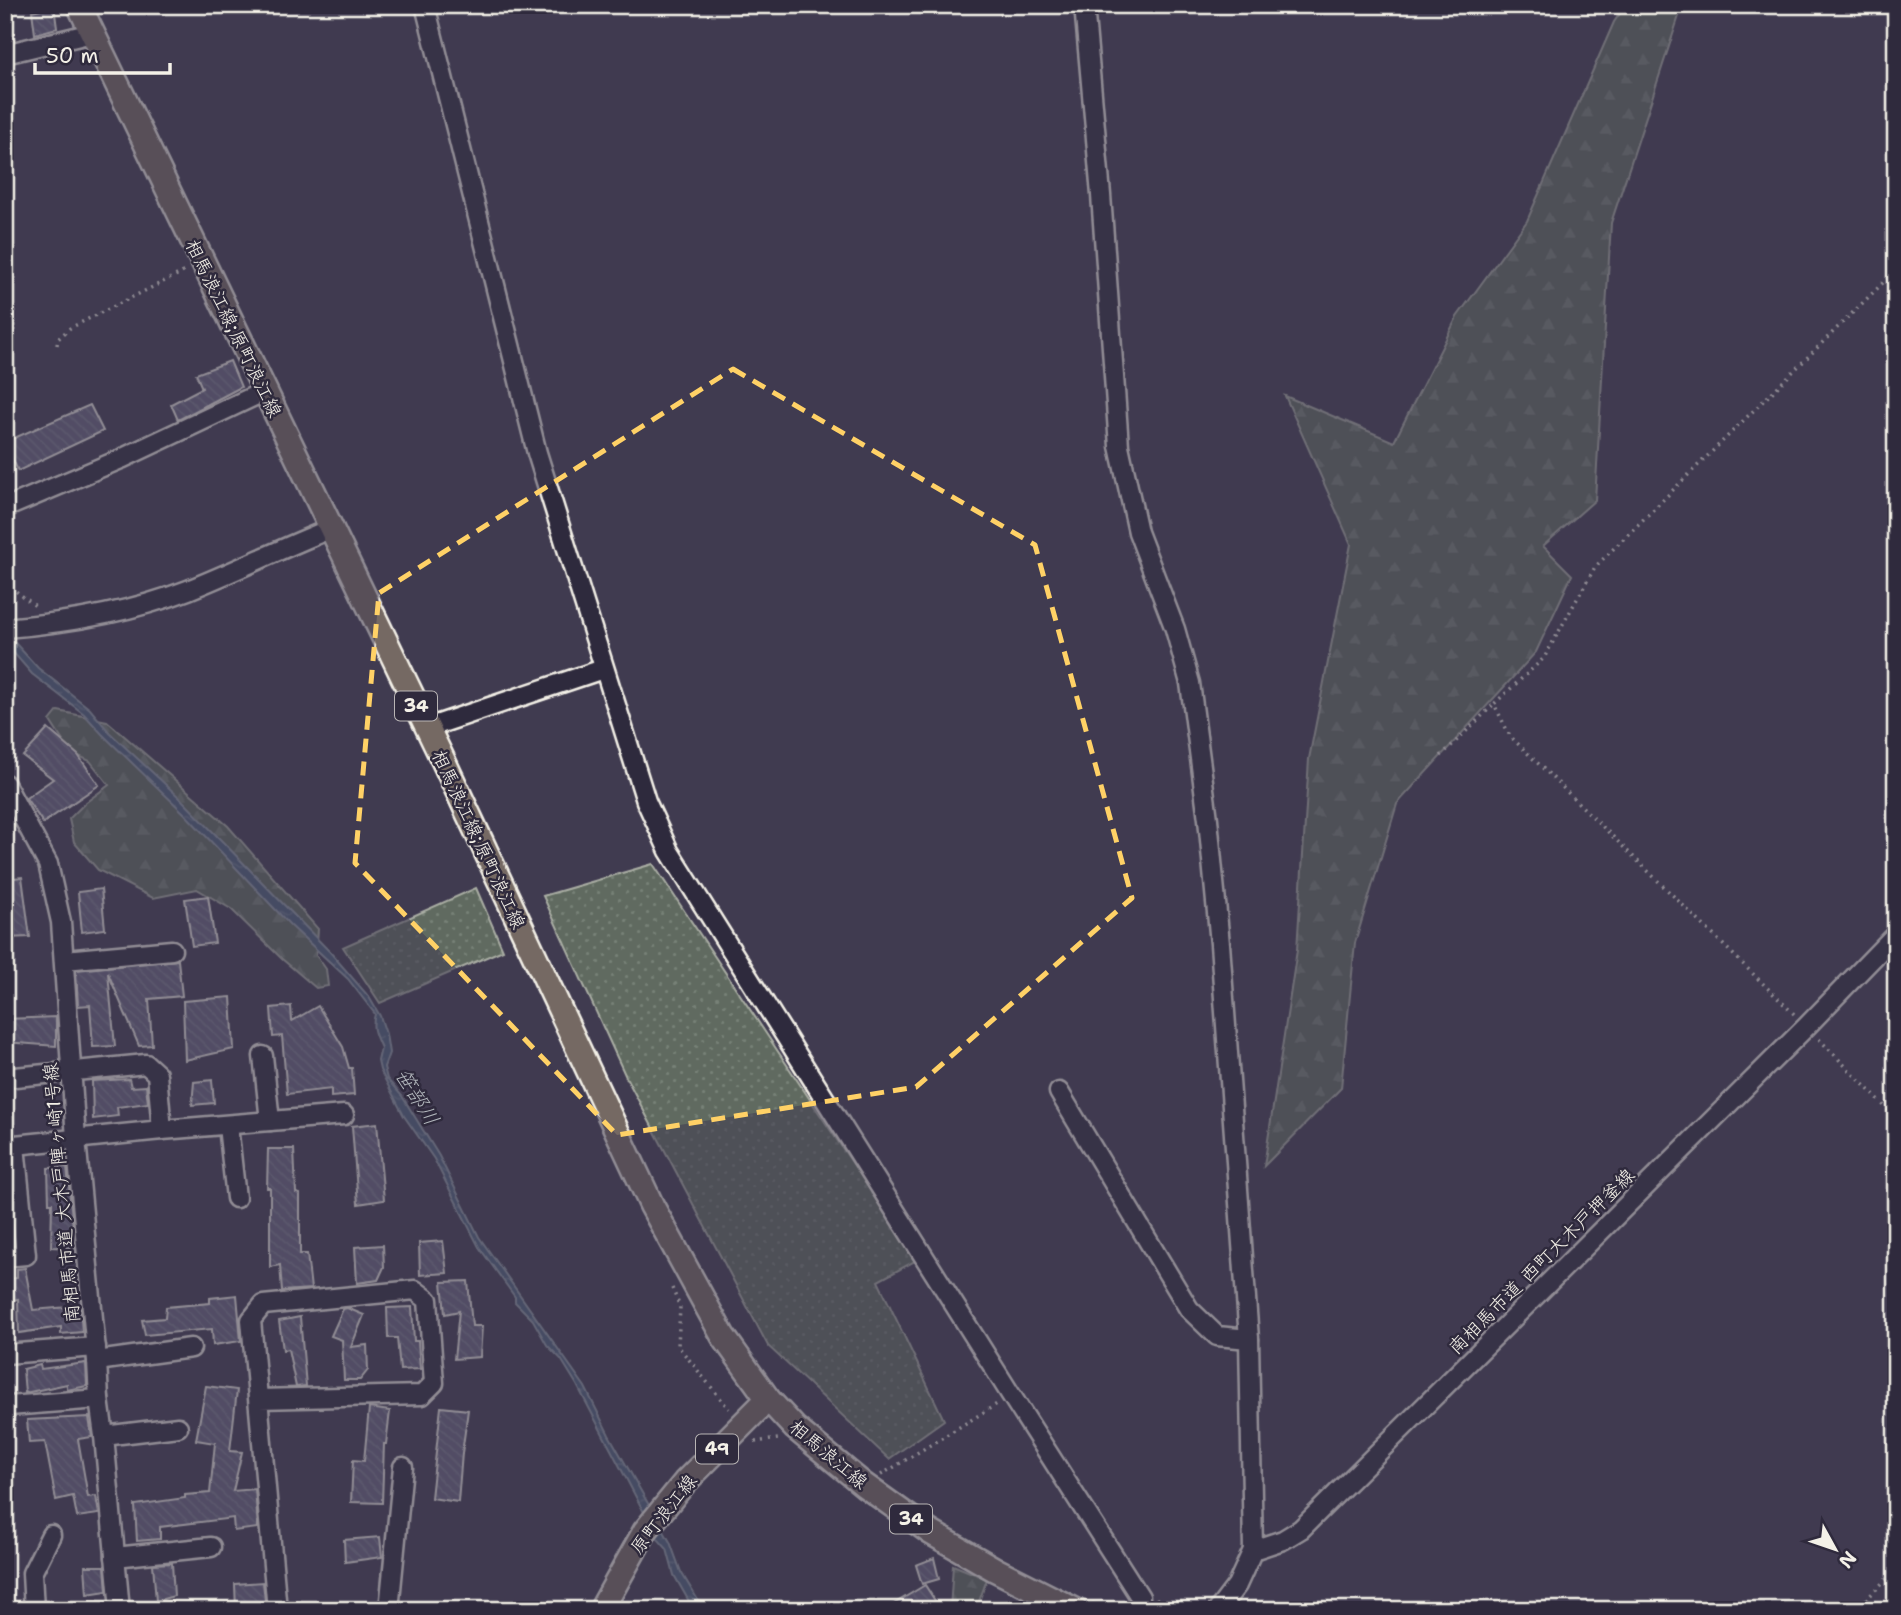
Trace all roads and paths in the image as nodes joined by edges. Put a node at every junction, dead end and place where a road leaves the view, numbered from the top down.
1 (79, 5) edge
2 (425, 5) edge
3 (1084, 5) edge
4 (92, 33) junction
5 (5, 54) edge
6 (202, 261) junction
7 (1896, 270) edge
8 (57, 345) dead end
9 (265, 391) junction
10 (5, 508) edge
11 (330, 529) junction
12 (5, 583) edge
13 (50, 624) junction
14 (5, 628) edge
15 (603, 669) junction
16 (1494, 704) junction
17 (427, 729) junction
18 (1441, 756) dead end
19 (5, 784) edge
20 (1896, 934) edge
21 (172, 950) dead end
22 (65, 960) junction
23 (1806, 1027) junction
24 (263, 1056) dead end
25 (72, 1073) junction
26 (5, 1078) edge
27 (1059, 1092) dead end
28 (344, 1115) dead end
29 (1896, 1118) edge
30 (270, 1121) junction
31 (228, 1126) junction
32 (162, 1130) junction
33 (76, 1139) junction
34 (10, 1146) edge
35 (236, 1198) dead end
36 (5, 1257) edge
37 (670, 1284) dead end
38 (1249, 1339) junction
39 (191, 1348) dead end
40 (5, 1354) edge
41 (96, 1354) junction
42 (1011, 1395) junction
43 (99, 1399) junction
44 (259, 1399) junction
45 (768, 1399) junction
46 (9, 1406) dead end
47 (729, 1409) dead end
48 (178, 1427) dead end
49 (104, 1436) junction
50 (403, 1467) dead end
51 (876, 1478) junction
52 (51, 1535) dead end
53 (211, 1547) dead end
54 (1253, 1550) junction
55 (115, 1557) junction
56 (1896, 1569) edge
57 (1147, 1597) joint
58 (1082, 1606) edge
59 (34, 1610) edge
60 (120, 1610) edge
61 (277, 1610) edge
62 (389, 1610) edge
63 (601, 1610) edge
64 (1106, 1610) edge
65 (1164, 1610) edge
66 (1218, 1610) edge
67 (1856, 1610) edge

1 - 4 main road, 相馬浪江線;原町浪江線 / 34
2 - 15 street
3 - 38 street
4 - 5 street
4 - 6 main road, 相馬浪江線;原町浪江線 / 34
6 - 8 path
6 - 9 main road, 相馬浪江線;原町浪江線 / 34
7 - 16 path
9 - 10 street
9 - 11 main road, 相馬浪江線;原町浪江線 / 34
11 - 13 street
11 - 17 main road, 相馬浪江線;原町浪江線 / 34
12 - 13 path
13 - 14 street
15 - 17 street
15 - 42 street
16 - 18 path
16 - 23 path
17 - 45 main road, 相馬浪江線;原町浪江線 / 34
19 - 22 street, 南相馬市道 大木戸陣ヶ崎1号線
20 - 23 street, 南相馬市道 西町大木戸押釜線
21 - 22 street
22 - 25 street, 南相馬市道 大木戸陣ヶ崎1号線
23 - 29 path
23 - 54 street, 南相馬市道 西町大木戸押釜線
24 - 30 street
25 - 26 street
25 - 32 street
25 - 33 street, 南相馬市道 大木戸陣ヶ崎1号線
27 - 38 street
28 - 30 street
30 - 31 street
31 - 32 street
31 - 35 street
32 - 33 street
33 - 34 street
33 - 41 street, 南相馬市道 大木戸陣ヶ崎1号線
34 - 36 street
37 - 47 path
38 - 54 street
39 - 41 street
40 - 41 street
41 - 43 street, 南相馬市道 大木戸陣ヶ崎1号線
42 - 51 path
42 - 57 street
43 - 46 street
43 - 49 street, 南相馬市道 大木戸陣ヶ崎1号線
44 - 44 street
44 - 61 street
45 - 51 main road, 相馬浪江線 / 34
45 - 63 main road, 原町浪江線 / 49
48 - 49 street
49 - 55 street, 南相馬市道 大木戸陣ヶ崎1号線
50 - 62 street
51 - 58 main road, 相馬浪江線 / 34
52 - 59 street
53 - 55 street
54 - 66 street
55 - 60 street, 南相馬市道 大木戸陣ヶ崎1号線
56 - 67 path
57 - 65 path
58 - 64 path

